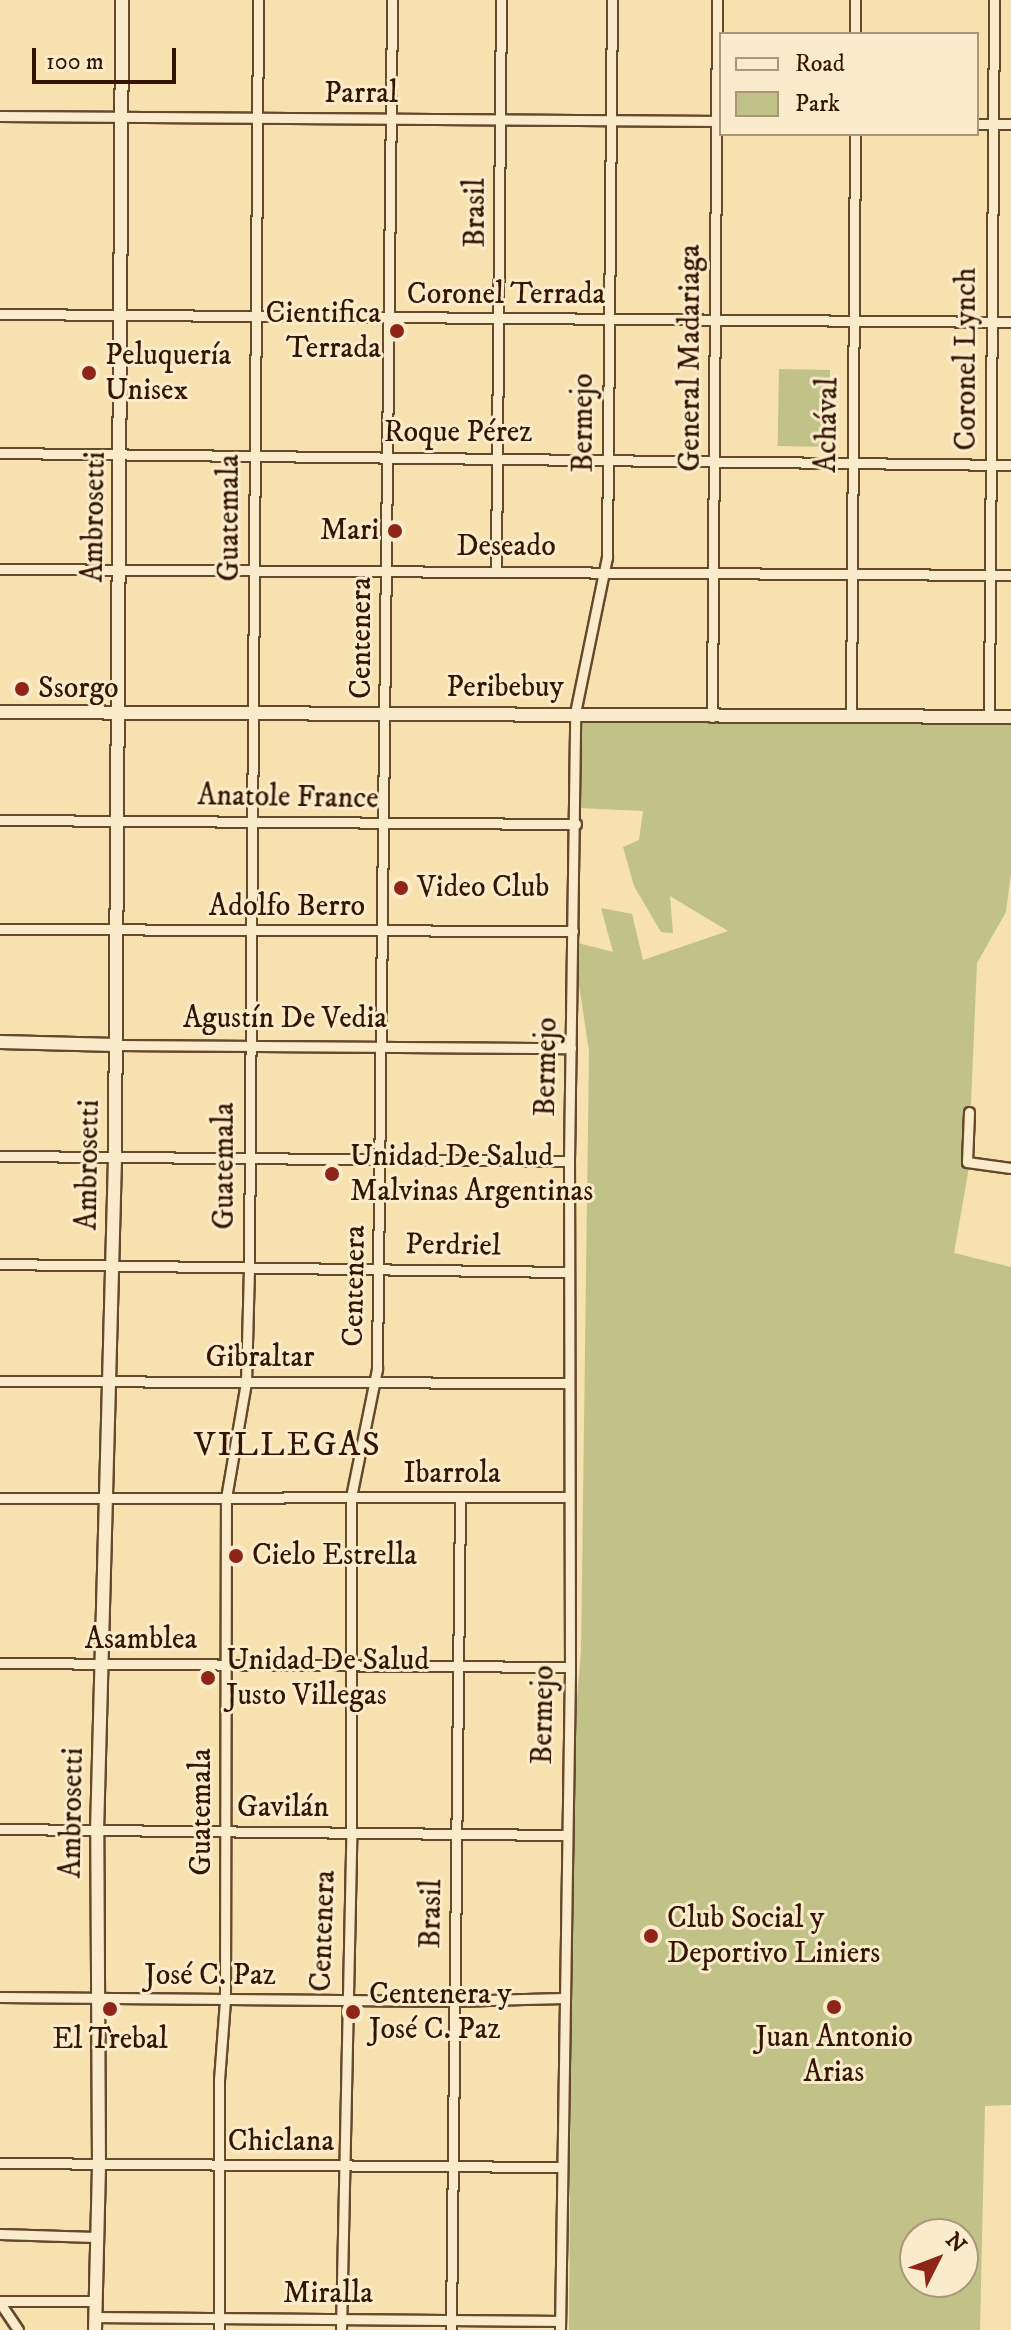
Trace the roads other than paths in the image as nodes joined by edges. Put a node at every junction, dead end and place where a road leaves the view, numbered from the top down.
1 (122, 0) edge
2 (258, 0) edge
3 (392, 0) edge
4 (501, 0) edge
5 (612, 0) edge
6 (717, 0) edge
7 (855, 0) edge
8 (994, 0) edge
9 (855, 32) edge
10 (122, 115) junction
11 (0, 116) edge
12 (258, 117) junction
13 (392, 118) junction
14 (501, 118) junction
15 (611, 120) junction
16 (719, 121) edge
17 (979, 124) edge
18 (994, 124) junction
19 (1011, 124) edge
20 (855, 136) edge
21 (0, 314) edge
22 (121, 317) junction
23 (254, 317) junction
24 (386, 318) junction
25 (608, 319) junction
26 (500, 320) junction
27 (715, 321) junction
28 (853, 321) junction
29 (990, 322) junction
30 (1011, 322) edge
31 (0, 453) edge
32 (121, 454) junction
33 (254, 456) junction
34 (386, 457) junction
35 (497, 457) junction
36 (607, 458) junction
37 (715, 459) junction
38 (851, 463) junction
39 (990, 465) junction
40 (1011, 465) edge
41 (0, 569) edge
42 (496, 570) junction
43 (121, 571) junction
44 (253, 571) junction
45 (386, 571) junction
46 (605, 572) junction
47 (714, 573) junction
48 (850, 574) junction
49 (988, 575) junction
50 (1011, 575) edge
51 (0, 712) edge
52 (117, 712) junction
53 (252, 713) junction
54 (575, 713) junction
55 (386, 714) junction
56 (851, 716) junction
57 (712, 717) junction
58 (989, 717) junction
59 (1011, 717) edge
60 (0, 820) edge
61 (117, 820) junction
62 (251, 821) junction
63 (385, 823) junction
64 (576, 824) junction
65 (0, 929) edge
66 (116, 930) junction
67 (250, 930) junction
68 (573, 931) junction
69 (383, 932) junction
70 (0, 1042) edge
71 (116, 1045) junction
72 (250, 1045) junction
73 (382, 1045) junction
74 (571, 1048) junction
75 (969, 1112) dead end
76 (0, 1156) edge
77 (249, 1157) junction
78 (115, 1158) junction
79 (380, 1159) junction
80 (569, 1161) junction
81 (1011, 1168) edge
82 (0, 1264) edge
83 (113, 1266) junction
84 (249, 1267) junction
85 (379, 1269) junction
86 (569, 1272) junction
87 (0, 1381) edge
88 (109, 1382) junction
89 (246, 1382) junction
90 (377, 1382) junction
91 (569, 1383) junction
92 (104, 1496) junction
93 (351, 1497) junction
94 (568, 1497) junction
95 (0, 1498) edge
96 (226, 1498) junction
97 (460, 1498) junction
98 (0, 1663) edge
99 (101, 1664) junction
100 (226, 1664) junction
101 (351, 1665) junction
102 (459, 1665) junction
103 (569, 1667) junction
104 (0, 1829) edge
105 (97, 1832) junction
106 (226, 1832) junction
107 (351, 1832) junction
108 (457, 1833) junction
109 (565, 1835) junction
110 (0, 1997) edge
111 (564, 1998) junction
112 (99, 2000) junction
113 (225, 2000) junction
114 (345, 2000) junction
115 (455, 2001) junction
116 (0, 2163) edge
117 (342, 2165) junction
118 (99, 2166) junction
119 (222, 2166) junction
120 (452, 2167) junction
121 (561, 2167) junction
122 (0, 2234) edge
123 (95, 2237) junction
124 (94, 2301) junction
125 (0, 2302) edge
126 (219, 2318) junction
127 (341, 2318) junction
128 (95, 2323) edge
129 (451, 2324) edge
130 (560, 2326) edge
131 (18, 2330) edge
132 (219, 2330) edge
133 (341, 2330) edge

1 - 10 street, Ambrosetti
2 - 12 street, Guatemala
3 - 13 street, Centenera
4 - 14 street, Brasil
5 - 15 street, Bermejo
6 - 16 street, General Madariaga
7 - 9 street
8 - 18 street, Coronel Lynch
10 - 11 street, Parral
10 - 12 street, Parral
10 - 22 street, Ambrosetti
12 - 13 street, Parral
12 - 23 street, Guatemala
13 - 14 street, Parral
13 - 24 street, Centenera
14 - 15 street, Parral
14 - 26 street, Brasil
15 - 16 street, Parral
15 - 25 street, Bermejo
16 - 27 street, General Madariaga
17 - 18 street
18 - 19 street
18 - 29 street, Coronel Lynch
20 - 28 street, Achával
21 - 22 street, Coronel Terrada
22 - 23 street, Coronel Terrada
22 - 32 street, Ambrosetti
23 - 24 street, Coronel Terrada
23 - 33 street, Guatemala
24 - 26 street, Coronel Terrada
24 - 34 street, Centenera
25 - 26 street, Coronel Terrada
25 - 27 street, Coronel Terrada
25 - 36 street, Bermejo
26 - 35 street, Brasil
27 - 28 street, Coronel Terrada
27 - 37 street, General Madariaga
28 - 29 street, Coronel Terrada
28 - 38 street, Achával
29 - 30 street, Coronel Terrada
29 - 39 street, Coronel Lynch
31 - 32 street, Roque Pérez
32 - 33 street, Roque Pérez
32 - 43 street, Ambrosetti
33 - 34 street, Roque Pérez
33 - 44 street, Guatemala
34 - 35 street, Roque Pérez
34 - 45 street, Centenera
35 - 36 street, Roque Pérez
35 - 42 street, Brasil
36 - 37 street, Roque Pérez
36 - 46 street, Bermejo
37 - 38 street, Roque Pérez
37 - 47 street, General Madariaga
38 - 39 street, Roque Pérez
38 - 48 street, Achával
39 - 40 street, Roque Pérez
39 - 49 street, Coronel Lynch
41 - 43 street, Deseado
42 - 45 street, Deseado
42 - 46 street, Deseado
43 - 44 street, Deseado
43 - 52 street, Ambrosetti
44 - 45 street, Deseado
44 - 53 street, Guatemala
45 - 55 street, Centenera
46 - 47 street, Deseado
46 - 54 street, Bermejo
47 - 48 street, Deseado
47 - 57 street, General Madariaga
48 - 49 street, Deseado
48 - 56 street, Achával
49 - 50 street, Deseado
49 - 58 street, Coronel Lynch
51 - 52 street, Peribebuy
52 - 53 street, Peribebuy
52 - 61 street, Ambrosetti
53 - 55 street, Peribebuy
53 - 62 street, Guatemala
54 - 55 street, Peribebuy
54 - 57 street, Peribebuy
54 - 64 street, Bermejo
55 - 63 street, Centenera
56 - 57 street, Peribebuy
56 - 58 street, Peribebuy
58 - 59 street, Peribebuy
60 - 61 street, Anatole France
61 - 62 street, Anatole France
61 - 66 street, Ambrosetti
62 - 63 street, Anatole France
62 - 67 street, Guatemala
63 - 64 street, Anatole France
63 - 69 street, Centenera
64 - 68 street, Bermejo
65 - 66 street, Adolfo Berro
66 - 67 street, Adolfo Berro
66 - 71 street, Ambrosetti
67 - 69 street, Adolfo Berro
67 - 72 street, Guatemala
68 - 69 street, Adolfo Berro
68 - 74 street, Bermejo
69 - 73 street, Centenera
70 - 71 street, Agustín De Vedia
71 - 72 street, Agustín De Vedia
71 - 78 street, Ambrosetti
72 - 73 street, Agustín De Vedia
72 - 77 street, Guatemala
73 - 74 street, Agustín De Vedia
73 - 79 street, Centenera
74 - 80 street, Bermejo
75 - 81 street
76 - 78 street
77 - 78 street
77 - 79 street
77 - 84 street, Guatemala
78 - 83 street, Ambrosetti
79 - 80 street
79 - 85 street, Centenera
80 - 86 street, Bermejo
82 - 83 street, Perdriel
83 - 84 street, Perdriel
83 - 88 street, Ambrosetti
84 - 85 street, Perdriel
84 - 89 street, Guatemala
85 - 86 street, Perdriel
85 - 90 street, Centenera
86 - 91 street, Bermejo
87 - 88 street, Gibraltar
88 - 89 street, Gibraltar
88 - 92 street, Ambrosetti
89 - 90 street, Gibraltar
89 - 96 street, Guatemala
90 - 91 street, Gibraltar
90 - 93 street, Centenera
91 - 94 street, Bermejo
92 - 95 street, Ibarrola
92 - 96 street, Ibarrola
92 - 99 street, Ambrosetti
93 - 96 street, Ibarrola
93 - 97 street, Ibarrola
93 - 101 street, Centenera
94 - 97 street, Ibarrola
94 - 103 street, Bermejo
96 - 100 street, Guatemala
97 - 102 street, Brasil
98 - 99 street, Asamblea
99 - 100 street, Asamblea
99 - 105 street, Ambrosetti
100 - 101 street, Asamblea
100 - 106 street, Guatemala
101 - 102 street, Asamblea
101 - 107 street, Centenera
102 - 103 street, Asamblea
102 - 108 street, Brasil
103 - 109 street, Bermejo
104 - 105 street, Gavilán
105 - 106 street, Gavilán
105 - 112 street, Ambrosetti
106 - 107 street, Gavilán
106 - 113 street, Guatemala
107 - 108 street, Gavilán
107 - 114 street, Centenera
108 - 109 street, Gavilán
108 - 115 street, Brasil
109 - 111 street, Bermejo
110 - 112 street, José C. Paz
111 - 115 street, José C. Paz
111 - 121 street, Bermejo
112 - 113 street, José C. Paz
112 - 118 street, Ambrosetti
113 - 114 street, José C. Paz
113 - 119 street, Guatemala
114 - 115 street, José C. Paz
114 - 117 street, Centenera
115 - 120 street, Brasil
116 - 118 street, Chiclana
117 - 119 street, Chiclana
117 - 120 street, Chiclana
117 - 127 street, Centenera
118 - 119 street, Chiclana
118 - 123 street, Ambrosetti
119 - 126 street, Guatemala
120 - 121 street, Chiclana
120 - 129 street, Brasil
121 - 130 street, Bermejo
122 - 123 street
123 - 124 street, Ambrosetti
124 - 125 street
124 - 128 street, Ambrosetti
125 - 131 street
126 - 127 street, Miralla
126 - 128 street, Miralla
126 - 132 street, Guatemala
127 - 129 street, Miralla
127 - 133 street, Centenera
129 - 130 street, Miralla

